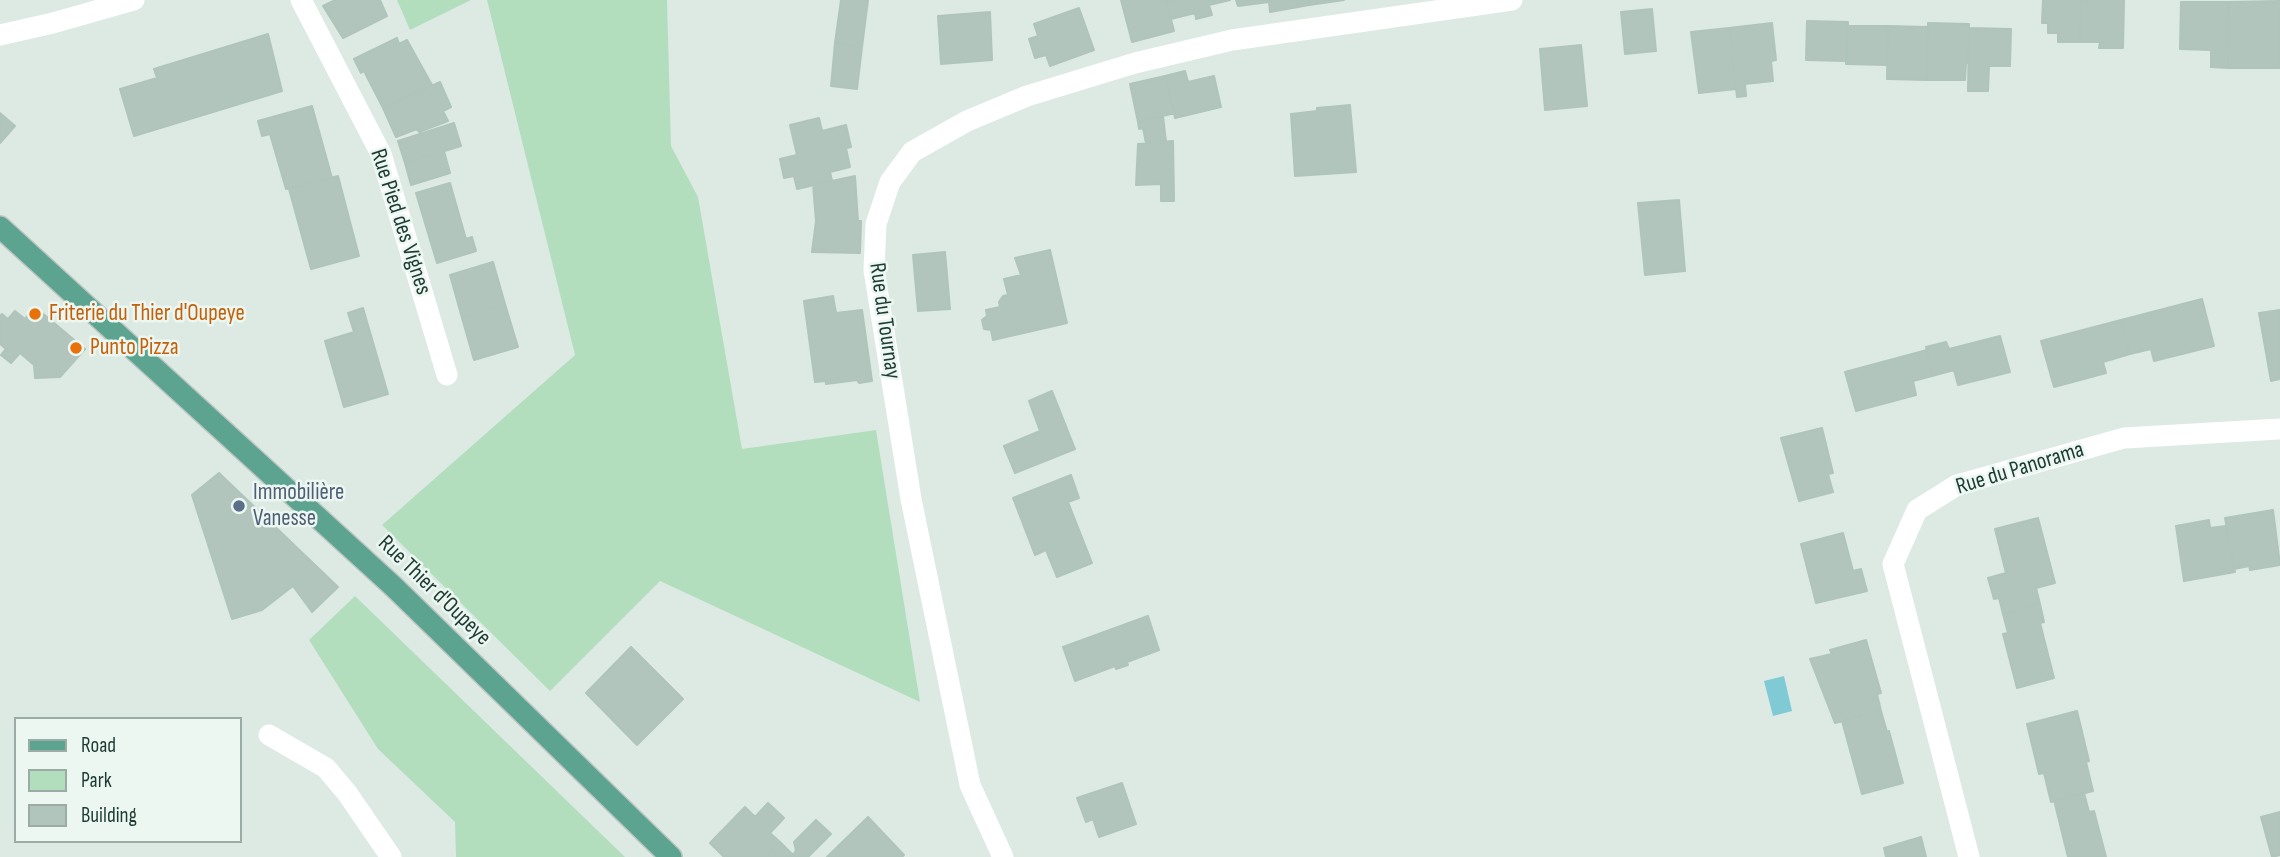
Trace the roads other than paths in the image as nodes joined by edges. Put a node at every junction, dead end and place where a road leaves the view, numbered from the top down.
1 (134, 0) edge
2 (301, 0) edge
3 (1512, 0) edge
4 (0, 35) edge
5 (0, 227) edge
6 (447, 375) dead end
7 (2280, 429) edge
8 (269, 735) dead end
9 (391, 857) edge
10 (671, 857) edge
11 (1003, 857) edge
12 (1969, 857) edge

1 - 4 street
2 - 6 street, Rue Pied des Vignes
3 - 11 street, Rue du Tournay
5 - 10 main road, Rue Thier d'Oupeye
7 - 12 street, Rue du Panorama
8 - 9 street

